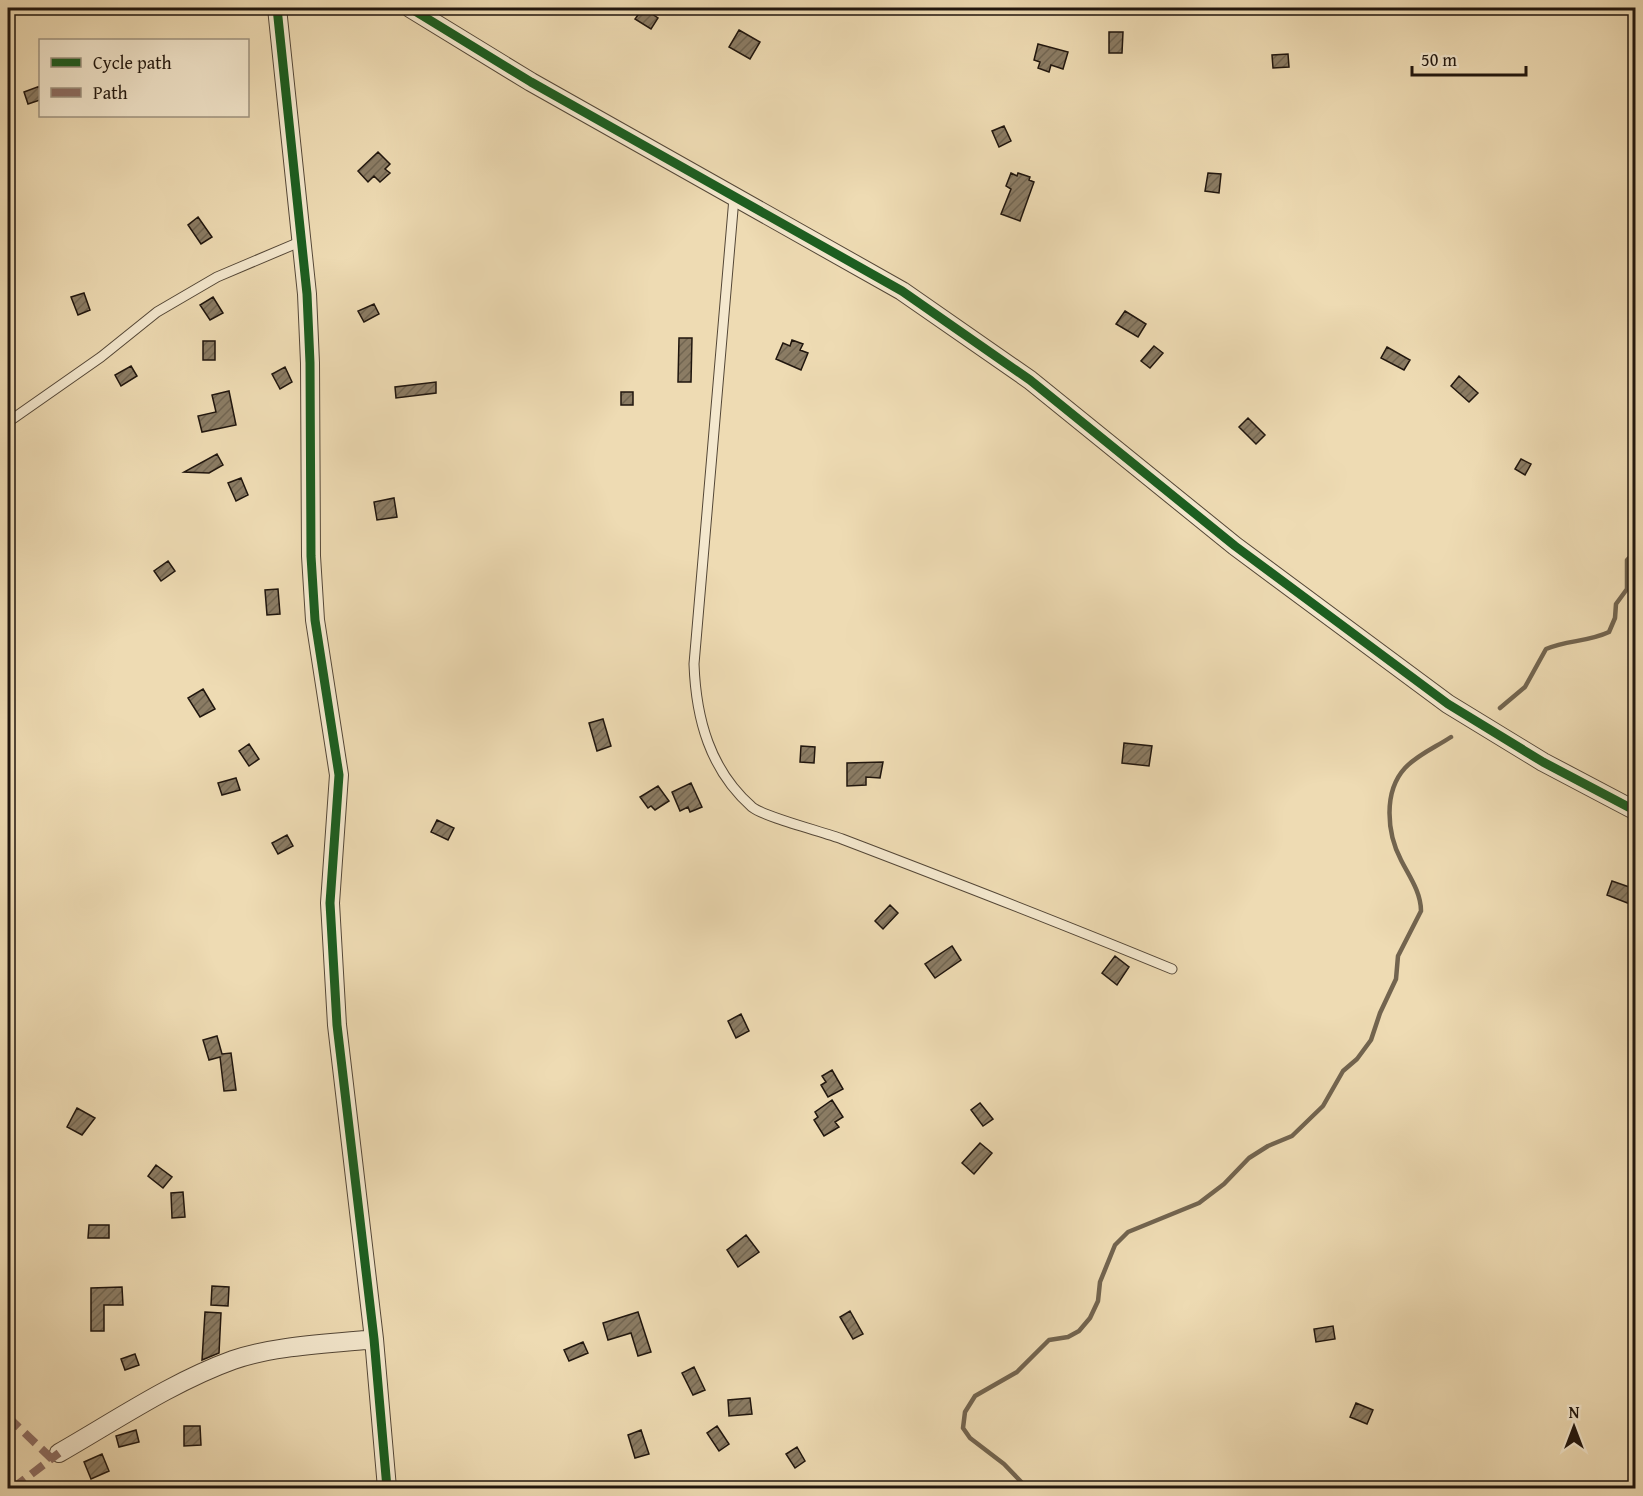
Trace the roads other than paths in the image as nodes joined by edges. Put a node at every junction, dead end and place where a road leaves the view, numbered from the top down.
1 (277, 8) edge
2 (410, 8) edge
3 (734, 198) junction
4 (302, 241) junction
5 (8, 425) edge
6 (1635, 812) edge
7 (1172, 969) dead end
8 (374, 1339) junction
9 (59, 1453) dead end
10 (387, 1488) edge

1 - 4 street
2 - 3 street
3 - 6 street
3 - 7 lane
4 - 5 lane
4 - 8 street
8 - 9 street
8 - 10 street

